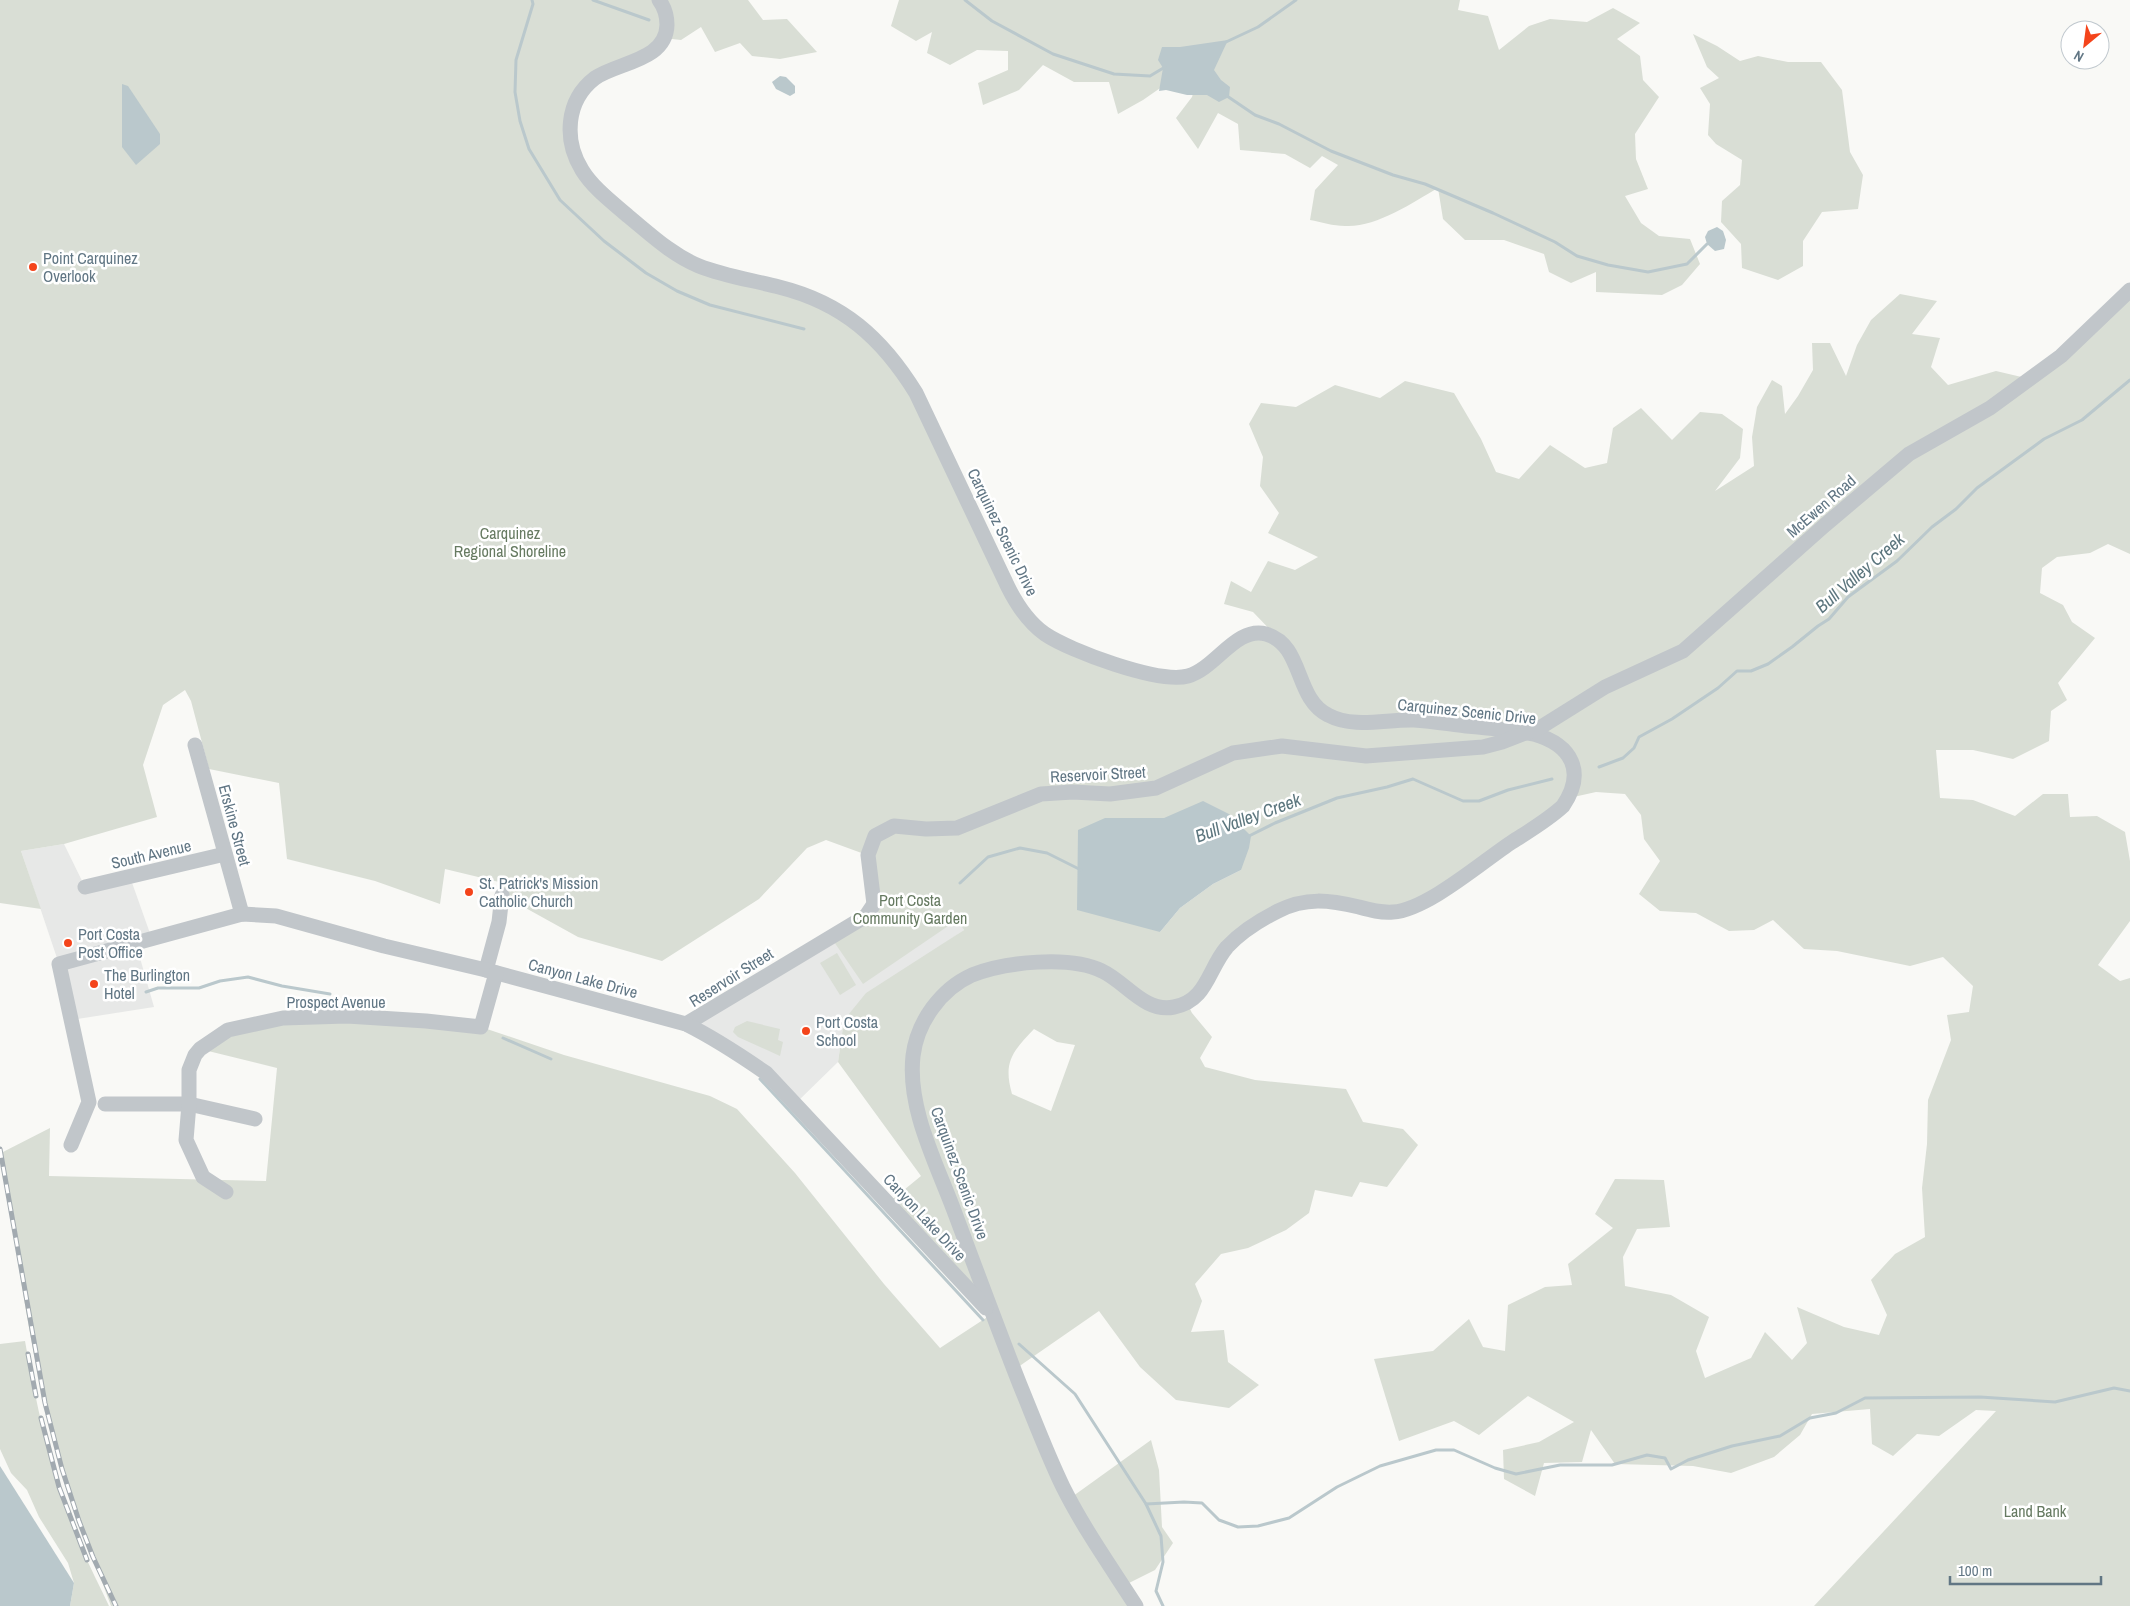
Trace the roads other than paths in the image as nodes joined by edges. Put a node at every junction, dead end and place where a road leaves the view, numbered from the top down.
1 (660, 0) edge
2 (2130, 290) edge
3 (1525, 732) junction
4 (195, 745) dead end
5 (225, 854) junction
6 (84, 887) dead end
7 (502, 895) dead end
8 (242, 914) junction
9 (491, 972) junction
10 (686, 1024) junction
11 (105, 1104) dead end
12 (189, 1104) junction
13 (255, 1119) dead end
14 (71, 1145) dead end
15 (226, 1192) dead end
16 (992, 1314) junction
17 (1136, 1606) edge

1 - 3 street, Carquinez Scenic Drive
2 - 3 street, McEwen Road
3 - 10 street, Reservoir Street
3 - 16 street, Carquinez Scenic Drive
4 - 5 street, Erskine Street
5 - 6 street, South Avenue
5 - 8 street, Erskine Street
7 - 9 street, Prospect Avenue
8 - 9 street, Canyon Lake Drive
8 - 14 street, Canyon Lake Drive
9 - 10 street, Canyon Lake Drive
9 - 12 street, Prospect Avenue
10 - 16 street, Canyon Lake Drive
11 - 12 street
12 - 13 street
12 - 15 street, Prospect Avenue
16 - 17 street, Carquinez Scenic Drive

